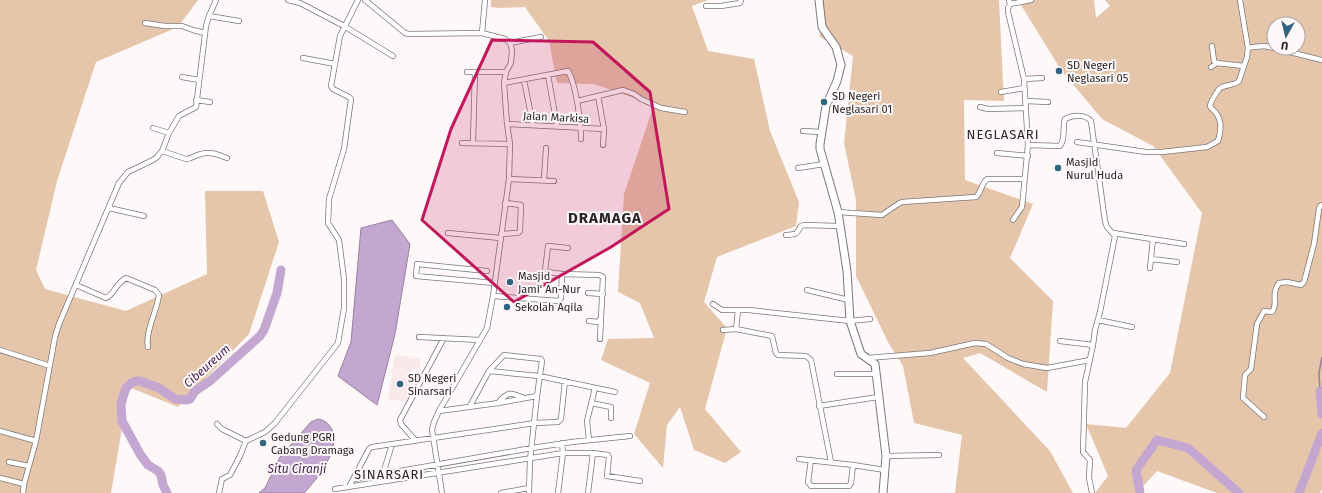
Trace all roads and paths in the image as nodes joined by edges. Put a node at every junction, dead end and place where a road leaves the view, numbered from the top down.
1 (216, 0) edge
2 (288, 0) edge
3 (358, 0) edge
4 (365, 0) edge
5 (485, 0) edge
6 (741, 0) edge
7 (819, 0) edge
8 (1031, 0) edge
9 (1240, 0) edge
10 (1010, 2) edge
11 (706, 6) dead end
12 (209, 16) junction
13 (239, 21) dead end
14 (145, 23) dead end
15 (344, 26) junction
16 (205, 33) junction
17 (482, 33) junction
18 (541, 37) dead end
19 (510, 43) junction
20 (1212, 46) dead end
21 (1248, 48) junction
22 (393, 56) dead end
23 (303, 58) dead end
24 (1322, 60) edge
25 (1217, 63) junction
26 (335, 64) junction
27 (1244, 66) junction
28 (1211, 67) dead end
29 (467, 72) dead end
30 (475, 72) junction
31 (506, 72) junction
32 (548, 75) junction
33 (182, 77) dead end
34 (1042, 78) dead end
35 (1024, 79) junction
36 (199, 80) junction
37 (524, 80) junction
38 (504, 83) junction
39 (1024, 88) junction
40 (1001, 92) dead end
41 (598, 96) junction
42 (196, 100) junction
43 (577, 101) junction
44 (1026, 101) junction
45 (210, 102) dead end
46 (1048, 102) dead end
47 (980, 107) dead end
48 (1026, 108) junction
49 (685, 112) dead end
50 (507, 124) junction
51 (533, 125) junction
52 (557, 126) junction
53 (153, 128) dead end
54 (581, 128) junction
55 (604, 129) junction
56 (804, 131) dead end
57 (822, 132) junction
58 (169, 133) junction
59 (581, 139) dead end
60 (473, 142) junction
61 (1077, 142) dead end
62 (462, 143) dead end
63 (510, 144) junction
64 (603, 145) dead end
65 (1028, 145) junction
66 (1094, 145) junction
67 (546, 148) dead end
68 (162, 151) junction
69 (997, 153) dead end
70 (1028, 156) junction
71 (227, 158) dead end
72 (824, 164) junction
73 (798, 168) dead end
74 (1024, 178) junction
75 (509, 179) junction
76 (544, 180) junction
77 (554, 181) dead end
78 (505, 203) junction
79 (1322, 205) edge
80 (109, 208) junction
81 (838, 212) junction
82 (144, 216) dead end
83 (1014, 220) dead end
84 (839, 226) junction
85 (448, 233) dead end
86 (1113, 233) junction
87 (786, 235) dead end
88 (500, 236) junction
89 (1153, 239) junction
90 (1184, 244) dead end
91 (568, 248) dead end
92 (1151, 259) junction
93 (1177, 262) dead end
94 (1150, 268) dead end
95 (487, 271) dead end
96 (562, 274) junction
97 (494, 283) junction
98 (76, 285) junction
99 (807, 290) dead end
100 (588, 293) dead end
101 (603, 294) junction
102 (493, 296) junction
103 (849, 300) junction
104 (713, 304) dead end
105 (738, 310) junction
106 (601, 318) junction
107 (870, 319) dead end
108 (1098, 320) junction
109 (589, 321) dead end
110 (850, 321) junction
111 (1132, 327) dead end
112 (736, 329) junction
113 (723, 330) dead end
114 (419, 337) dead end
115 (444, 338) junction
116 (600, 339) dead end
117 (480, 340) junction
118 (1060, 341) dead end
119 (1093, 346) junction
120 (148, 347) dead end
121 (0, 350) edge
122 (867, 358) junction
123 (1090, 360) junction
124 (50, 366) junction
125 (489, 371) junction
126 (837, 374) dead end
127 (877, 374) junction
128 (539, 376) junction
129 (565, 381) junction
130 (595, 388) junction
131 (615, 392) dead end
132 (537, 396) junction
133 (526, 398) junction
134 (878, 398) junction
135 (498, 403) junction
136 (591, 403) junction
137 (470, 406) junction
138 (819, 406) junction
139 (439, 411) junction
140 (1264, 417) dead end
141 (611, 418) dead end
142 (535, 423) junction
143 (217, 424) dead end
144 (0, 430) edge
145 (630, 436) dead end
146 (434, 438) junction
147 (415, 440) junction
148 (589, 440) junction
149 (36, 441) junction
150 (246, 441) junction
151 (562, 443) junction
152 (392, 444) junction
153 (532, 448) junction
154 (563, 453) junction
155 (593, 453) junction
156 (939, 455) dead end
157 (886, 456) junction
158 (799, 459) dead end
159 (530, 460) junction
160 (811, 460) junction
161 (8, 462) dead end
162 (831, 462) junction
163 (438, 464) junction
164 (853, 465) junction
165 (28, 466) junction
166 (885, 470) junction
167 (384, 474) junction
168 (440, 474) junction
169 (0, 478) edge
170 (354, 479) junction
171 (640, 481) dead end
172 (24, 484) junction
173 (349, 487) junction
174 (335, 489) dead end
175 (529, 491) edge
176 (23, 493) edge
177 (219, 493) edge
178 (442, 493) edge
179 (501, 493) edge
180 (558, 493) edge
181 (588, 493) edge
182 (883, 493) edge
183 (1092, 493) edge

1 - 12 street
2 - 15 street
3 - 15 street
4 - 17 street
5 - 17 street
6 - 11 street
7 - 57 street
8 - 10 street
9 - 21 street
10 - 35 street
12 - 13 street
12 - 16 street
14 - 16 street
15 - 22 street
15 - 26 street
16 - 36 street
17 - 19 street
18 - 19 street
19 - 31 street
20 - 25 street
21 - 24 street
21 - 27 street
23 - 26 street
25 - 27 street
25 - 28 street
26 - 150 street
27 - 66 street
29 - 30 street
30 - 31 street
30 - 60 street
31 - 38 street
32 - 37 street
32 - 43 street
32 - 52 street
33 - 36 street
34 - 35 street
35 - 39 street
36 - 42 street
37 - 38 street
37 - 51 street
38 - 50 street
39 - 40 street
39 - 44 street
41 - 43 street
41 - 49 street
41 - 55 street
42 - 45 street
42 - 58 street
43 - 54 street
44 - 46 street
44 - 48 street
47 - 48 street
48 - 65 street
50 - 51 street, Jalan Markisa
50 - 63 street
51 - 52 street, Jalan Markisa
52 - 54 street, Jalan Markisa
53 - 58 street
54 - 55 street, Jalan Markisa
54 - 59 street
55 - 64 street
56 - 57 street
57 - 72 street
58 - 68 street
60 - 62 street
60 - 63 street
61 - 66 street
63 - 75 street
65 - 66 street
65 - 70 street
66 - 86 street
67 - 76 street
68 - 71 street
68 - 80 street
69 - 70 street
70 - 74 street
72 - 73 street
72 - 81 street
74 - 81 street
74 - 83 street
75 - 76 street
75 - 78 street
76 - 77 street
78 - 88 street
78 - 88 street
79 - 140 street
80 - 82 street
80 - 98 street
81 - 84 street
84 - 87 street
84 - 103 street
85 - 88 street
86 - 89 street
86 - 108 street
88 - 97 street
89 - 90 street
89 - 92 street
91 - 96 street
92 - 93 street
92 - 94 street
95 - 97 street
96 - 101 street
96 - 102 street
97 - 102 street
98 - 120 street
98 - 124 street
99 - 103 street
100 - 101 street
101 - 106 street
102 - 117 street
103 - 110 street
104 - 105 street
105 - 110 street
105 - 112 street
106 - 109 street
106 - 116 street
107 - 110 street
108 - 111 street
108 - 119 street
110 - 122 street
112 - 113 street
112 - 138 street
114 - 115 street
115 - 117 street
115 - 147 street
117 - 139 street
118 - 119 street
119 - 123 street
121 - 124 street
122 - 123 street
122 - 127 street
123 - 183 street
124 - 149 street
125 - 128 street
125 - 128 street
125 - 137 street
126 - 127 street
127 - 134 street
128 - 129 street
128 - 132 street
129 - 130 street
129 - 142 street
130 - 131 street
130 - 136 street
132 - 133 street
132 - 142 street
133 - 135 street
133 - 135 street
134 - 138 street
134 - 157 street
135 - 137 street
136 - 141 street
136 - 148 street
137 - 139 street
138 - 162 street
139 - 146 street
142 - 146 street
142 - 153 street
143 - 150 street
144 - 149 street
145 - 148 street
146 - 147 street
146 - 163 street
147 - 152 street
148 - 151 street
149 - 165 street
150 - 177 street
151 - 153 street
151 - 154 street
152 - 167 street
152 - 170 street
153 - 159 street
153 - 163 street
154 - 155 street
154 - 159 street
154 - 180 street
155 - 171 street
155 - 181 street
156 - 157 street
157 - 166 street
158 - 160 street
159 - 168 street
159 - 175 street
160 - 162 street
160 - 164 street
161 - 165 street
162 - 164 street
163 - 167 street
163 - 168 street
164 - 166 street
165 - 172 street
166 - 182 street
167 - 170 street
168 - 173 street
168 - 178 street
169 - 172 street
170 - 173 street
172 - 176 street
173 - 174 street
175 - 179 street

